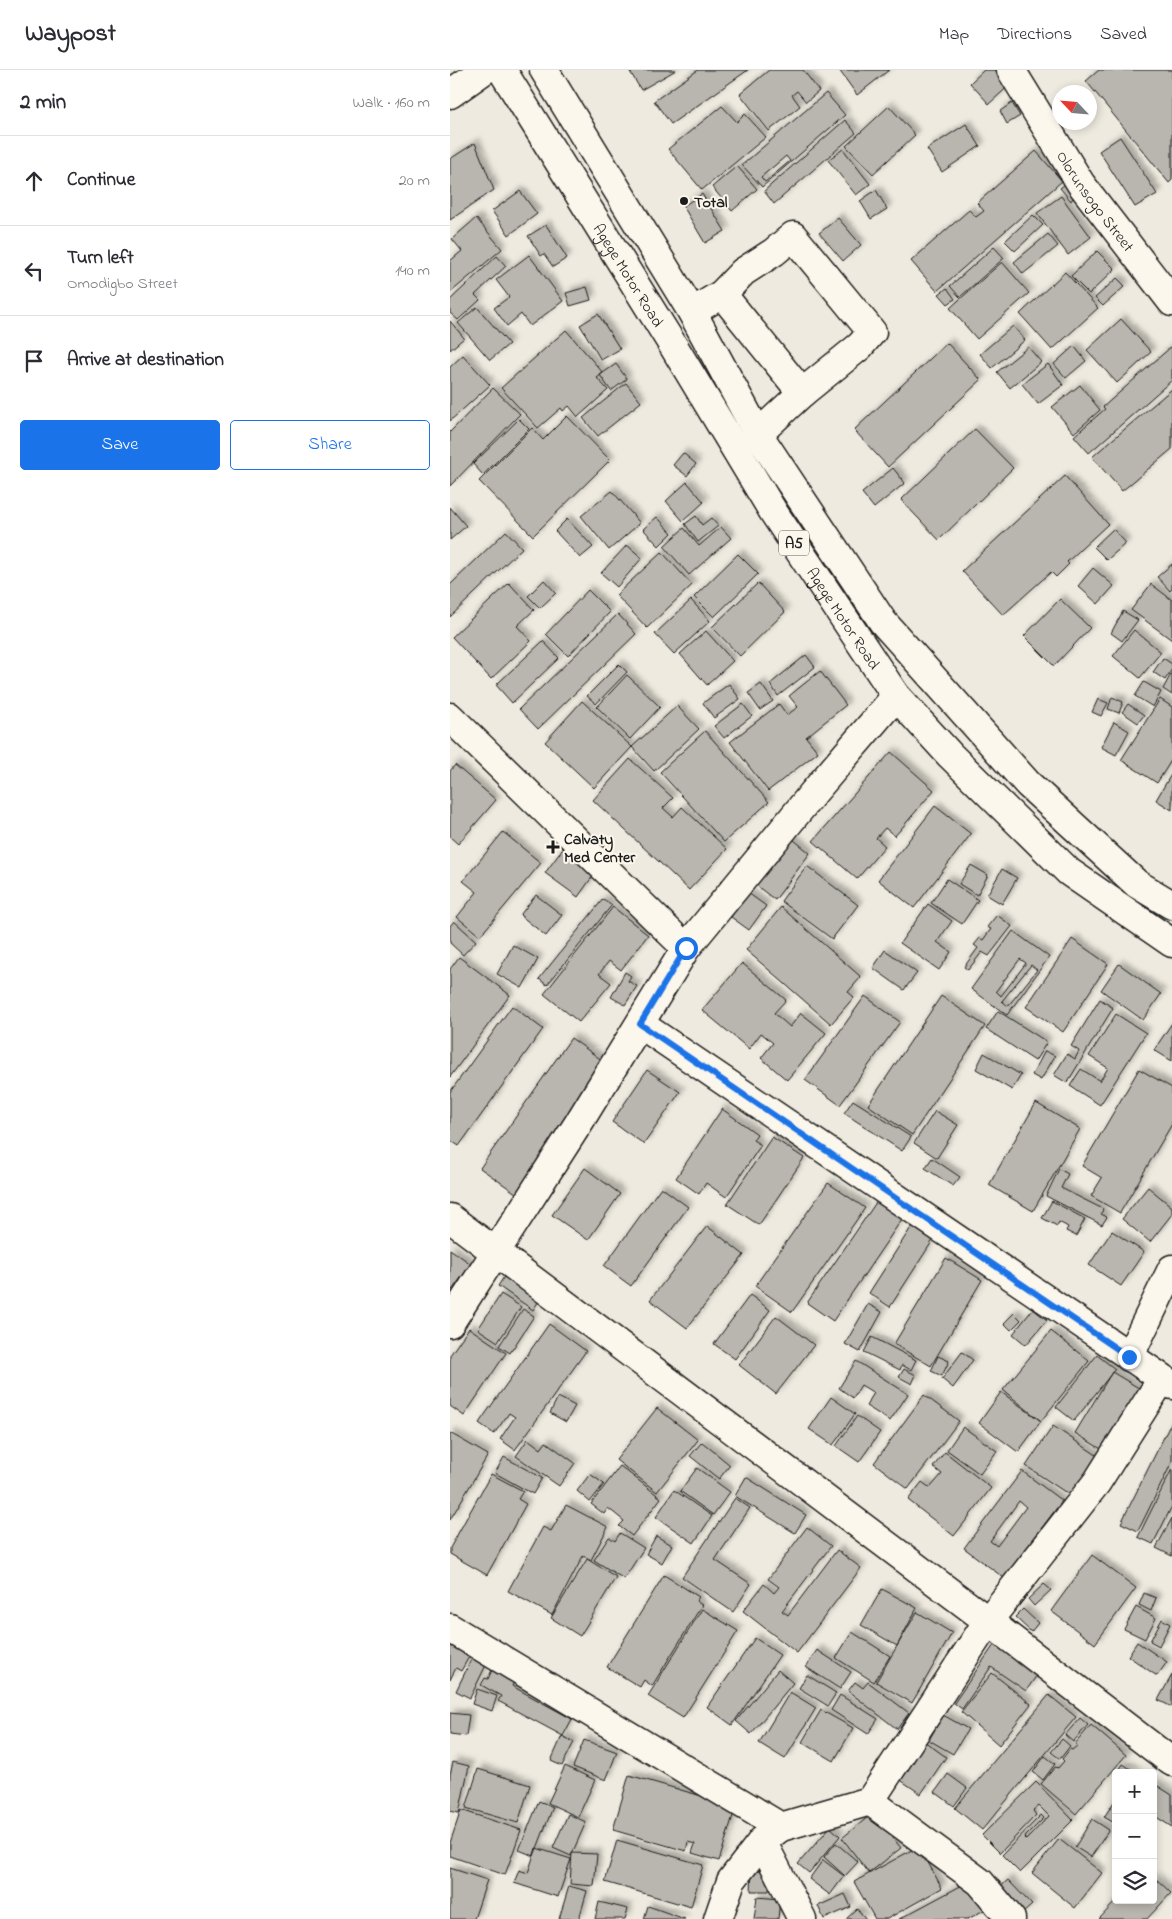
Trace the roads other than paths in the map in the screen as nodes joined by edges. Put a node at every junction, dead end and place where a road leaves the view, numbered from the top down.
1 (484, 70) edge
2 (502, 70) edge
3 (544, 70) edge
4 (1011, 70) edge
5 (450, 94) edge
6 (722, 294) junction
7 (1172, 302) edge
8 (692, 312) junction
9 (802, 393) junction
10 (758, 434) junction
11 (896, 696) junction
12 (450, 717) edge
13 (1172, 905) edge
14 (1172, 943) edge
15 (686, 948) junction
16 (640, 1024) junction
17 (450, 1218) edge
18 (494, 1252) junction
19 (1172, 1269) edge
20 (450, 1323) edge
21 (1129, 1357) junction
22 (1167, 1382) edge
23 (988, 1622) junction
24 (450, 1628) edge
25 (1172, 1762) edge
26 (870, 1801) junction
27 (772, 1834) junction
28 (718, 1919) edge
29 (802, 1919) edge
30 (1011, 1919) edge

1 - 5 main road
2 - 11 main road, Agege Motor Road / A5
3 - 8 main road, Agege Motor Road / A5
4 - 7 main road, Olorunsogo Street
6 - 8 main road
6 - 9 main road
6 - 9 main road
8 - 10 main road, Agege Motor Road / A5
9 - 10 main road
10 - 13 main road, Agege Motor Road / A5
11 - 14 main road, Agege Motor Road / A5
11 - 15 main road
12 - 15 main road
15 - 16 main road
16 - 18 main road
16 - 21 main road
17 - 18 main road
18 - 20 main road
18 - 23 main road
19 - 21 main road
21 - 22 main road
22 - 23 main road
23 - 25 main road
23 - 26 main road
24 - 27 main road
26 - 27 main road
26 - 30 main road
27 - 28 main road
27 - 29 main road

